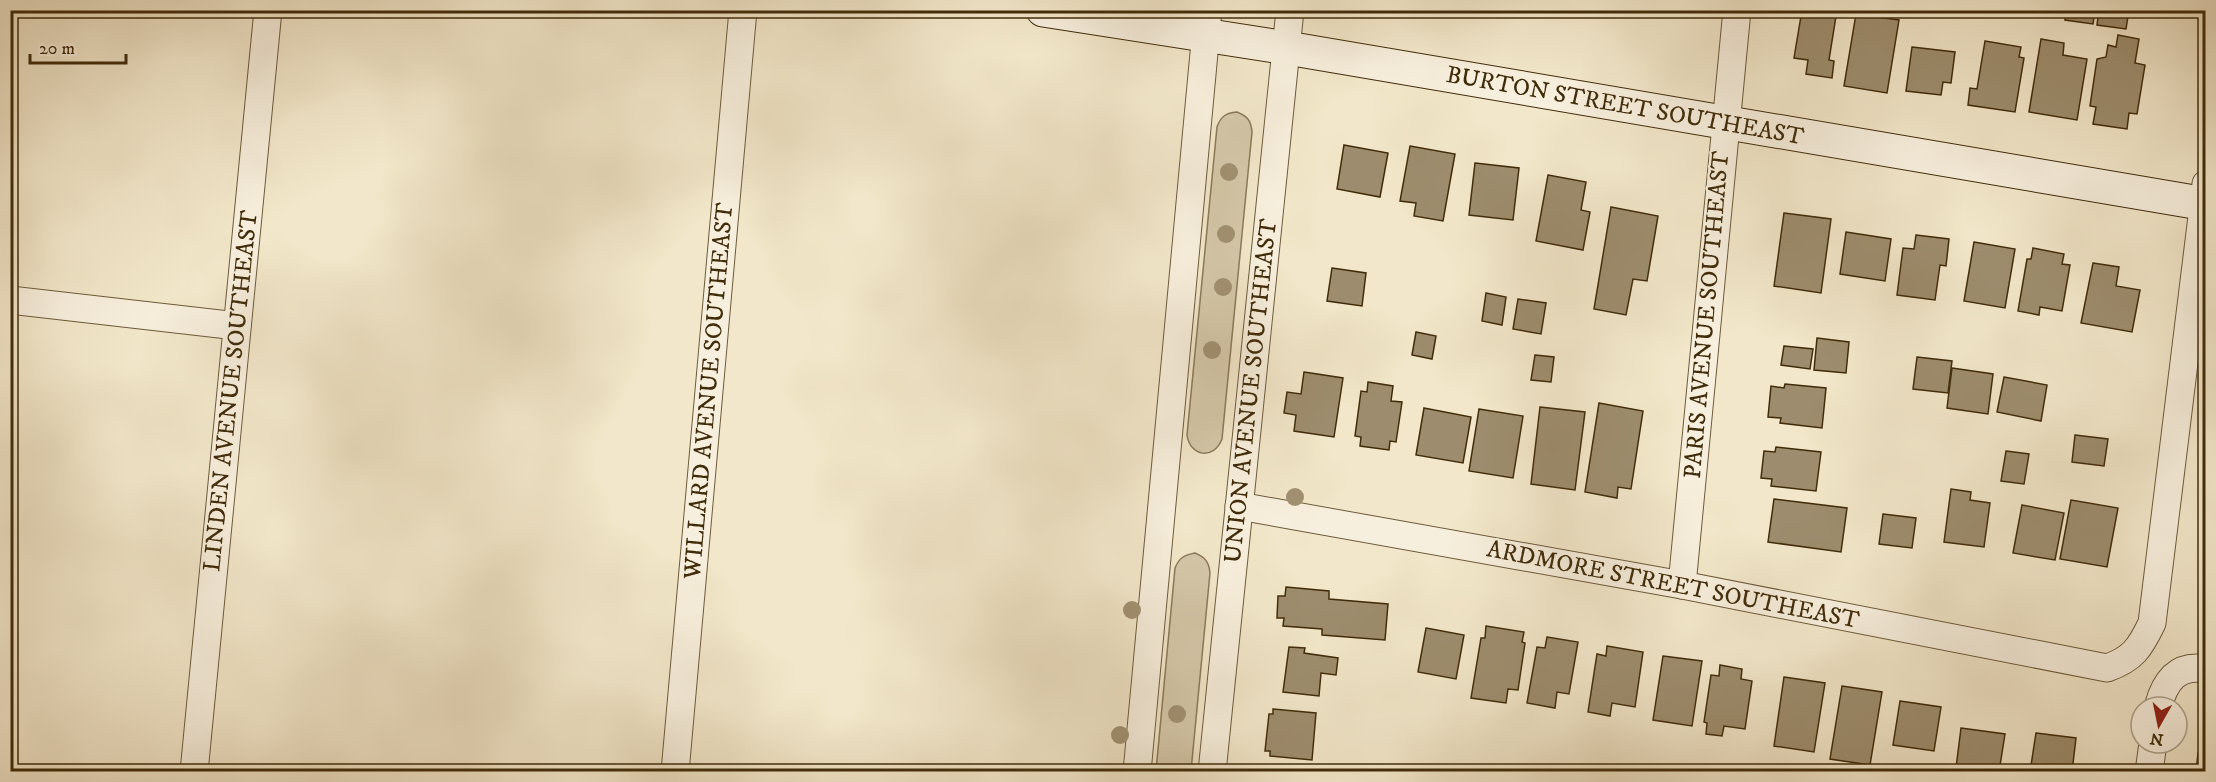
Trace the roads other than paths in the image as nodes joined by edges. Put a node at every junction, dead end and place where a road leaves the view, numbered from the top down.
1 (268, 10) edge
2 (743, 10) edge
3 (1043, 10) edge
4 (1290, 10) edge
5 (1737, 10) edge
6 (1207, 23) edge
7 (1287, 48) junction
8 (1725, 123) junction
9 (2205, 198) edge
10 (10, 300) edge
11 (237, 326) junction
12 (1239, 506) junction
13 (1682, 585) junction
14 (2201, 668) edge
15 (2161, 695) edge
16 (2151, 755) edge
17 (194, 771) edge
18 (675, 771) edge
19 (1137, 771) edge
20 (1212, 771) edge
21 (2149, 771) edge

1 - 11 street, LINDEN AVENUE SOUTHEAST
2 - 18 street, WILLARD AVENUE SOUTHEAST
3 - 6 main road, BURTON STREET SOUTHEAST
4 - 7 street, UNION AVENUE SOUTHEAST
5 - 8 street, PARIS AVENUE SOUTHEAST
6 - 7 main road, BURTON STREET SOUTHEAST
6 - 19 street
7 - 8 main road, BURTON STREET SOUTHEAST
7 - 12 street, UNION AVENUE SOUTHEAST
8 - 9 main road, BURTON STREET SOUTHEAST
8 - 13 street, PARIS AVENUE SOUTHEAST
9 - 13 street, ARDMORE STREET SOUTHEAST
10 - 11 street
11 - 17 street, LINDEN AVENUE SOUTHEAST
12 - 13 street, ARDMORE STREET SOUTHEAST
12 - 20 street, UNION AVENUE SOUTHEAST
14 - 15 street
16 - 21 street

